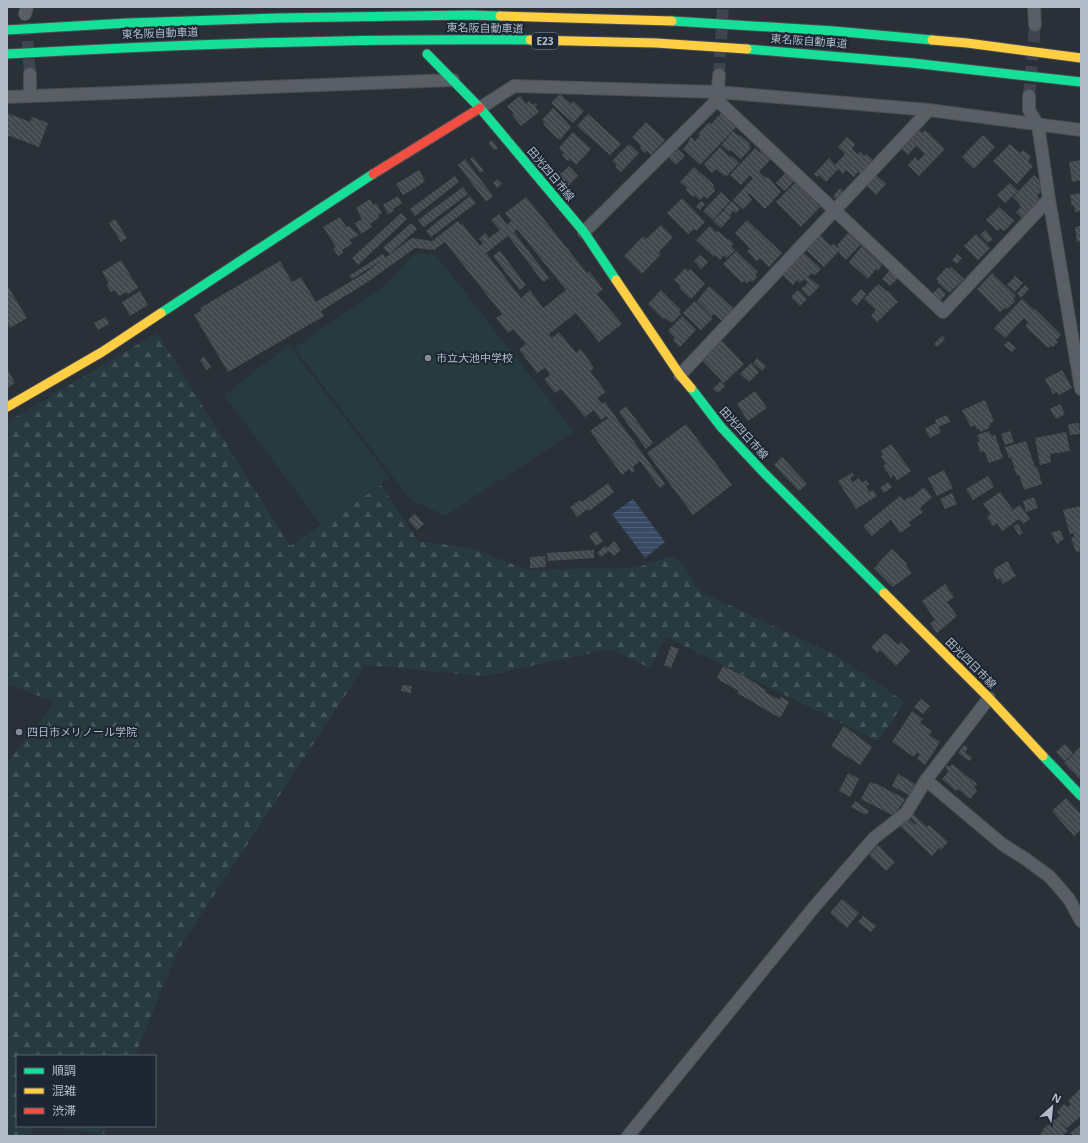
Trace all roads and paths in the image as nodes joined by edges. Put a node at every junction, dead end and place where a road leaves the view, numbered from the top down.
1 (1034, 7) edge
2 (1035, 25) tunnel mouth
3 (7, 30) edge
4 (7, 54) edge
5 (428, 54) dead end
6 (1081, 58) edge
7 (30, 74) tunnel mouth
8 (719, 75) tunnel mouth
9 (453, 80) junction
10 (1081, 82) edge
11 (30, 96) junction
12 (718, 96) junction
13 (1029, 96) tunnel mouth
14 (7, 98) edge
15 (480, 108) junction
16 (929, 110) junction
17 (1038, 125) junction
18 (1081, 130) edge
19 (1049, 199) junction
20 (835, 210) junction
21 (584, 232) junction
22 (680, 375) junction
23 (1081, 389) edge
24 (7, 407) edge
25 (989, 698) junction
26 (926, 780) junction
27 (1081, 796) edge
28 (1081, 921) edge
29 (628, 1136) edge

1 - 2 street
3 - 6 main road, 東名阪自動車道 / E23
4 - 10 main road, 東名阪自動車道 / E23
5 - 9 main road, 田光四日市線
7 - 11 street
8 - 12 street
9 - 11 street
9 - 15 main road, 田光四日市線
11 - 14 street
12 - 15 street
12 - 16 street
12 - 20 street
12 - 21 street
13 - 17 street
15 - 21 main road, 田光四日市線
15 - 24 main road
16 - 17 street
16 - 20 street
17 - 18 street
17 - 19 street
19 - 20 street
19 - 23 street
20 - 22 street
21 - 22 main road, 田光四日市線
22 - 25 main road, 田光四日市線
25 - 26 street
25 - 27 main road, 田光四日市線
26 - 28 street
26 - 29 street

